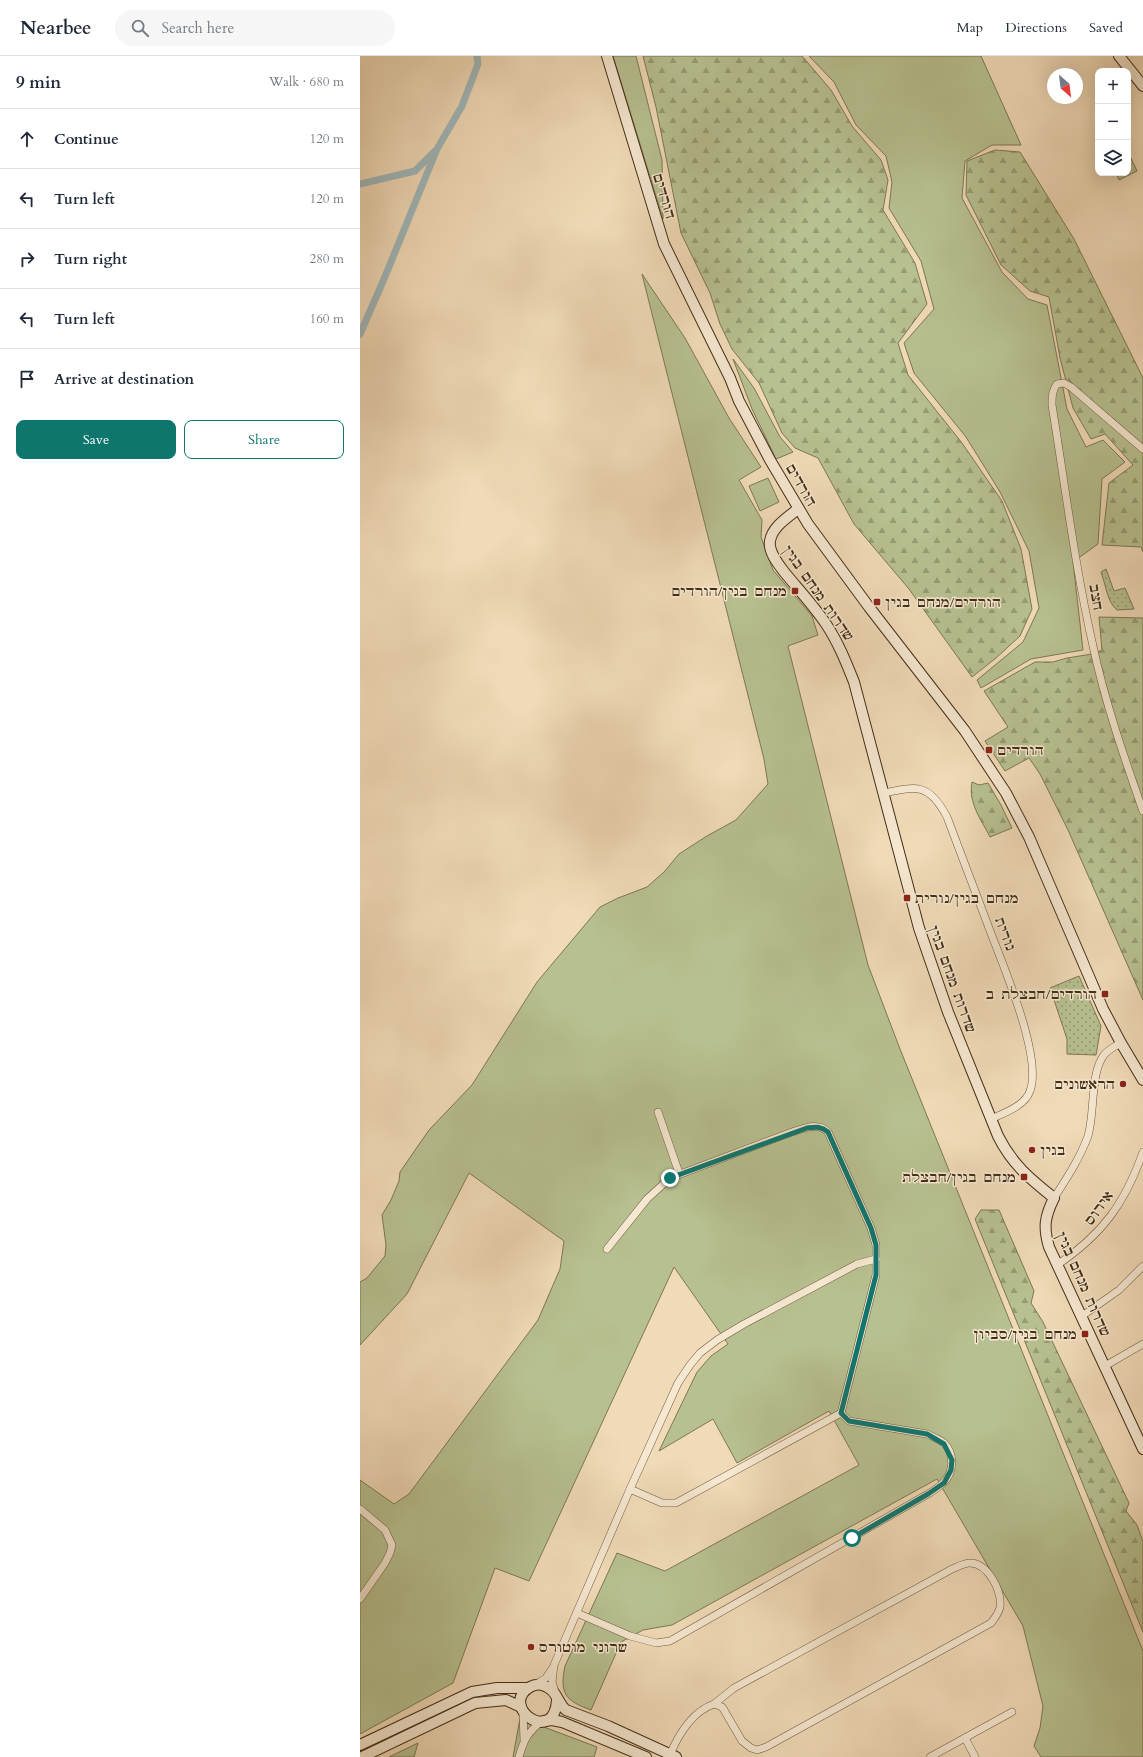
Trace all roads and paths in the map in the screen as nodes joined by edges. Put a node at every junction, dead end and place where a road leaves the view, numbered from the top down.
1 (607, 56) edge
2 (1120, 56) edge
3 (1143, 86) edge
4 (1143, 449) edge
5 (798, 509) junction
6 (884, 793) junction
7 (1143, 811) edge
8 (1121, 1042) junction
9 (1143, 1080) edge
10 (658, 1112) dead end
11 (991, 1119) junction
12 (1143, 1152) edge
13 (679, 1173) junction
14 (1054, 1198) junction
15 (607, 1249) dead end
16 (876, 1259) junction
17 (1057, 1265) junction
18 (1143, 1266) edge
19 (1082, 1316) junction
20 (1143, 1344) edge
21 (1105, 1366) junction
22 (841, 1413) junction
23 (1143, 1449) edge
24 (630, 1489) junction
25 (360, 1509) edge
26 (360, 1599) edge
27 (577, 1613) junction
28 (554, 1665) junction
29 (531, 1687) junction
30 (556, 1697) junction
31 (714, 1704) junction
32 (522, 1710) junction
33 (1012, 1712) dead end
34 (543, 1721) junction
35 (965, 1738) junction
36 (523, 1744) junction
37 (360, 1745) edge
38 (672, 1756) edge
39 (362, 1757) edge
40 (519, 1757) edge
41 (646, 1757) edge
42 (930, 1757) edge
43 (975, 1757) edge

1 - 5 street, הורדים
2 - 3 street
4 - 7 street, חצב
5 - 6 street, שדרות מנחם בגין
5 - 8 street, הורדים
6 - 11 street, שדרות מנחם בגין
6 - 11 street, נורית
8 - 9 street, הורדים
8 - 14 street
10 - 13 street
11 - 14 street, שדרות מנחם בגין
12 - 17 street, אירוס
13 - 15 street
13 - 16 street
14 - 17 street, שדרות מנחם בגין
16 - 22 street
16 - 24 street
17 - 19 street, שדרות מנחם בגין
18 - 19 street
19 - 21 street, שדרות מנחם בגין
20 - 21 street
21 - 23 street, שדרות מנחם בגין
22 - 24 street
22 - 27 street
24 - 27 street
25 - 26 street
27 - 28 street
28 - 29 street
28 - 30 street
29 - 30 street
29 - 32 street
29 - 37 street
30 - 34 street
30 - 38 street
31 - 31 street
31 - 38 street
32 - 34 street
32 - 36 street
32 - 39 street
33 - 35 street
34 - 36 street
34 - 41 street
35 - 42 street
35 - 43 street
36 - 40 street

